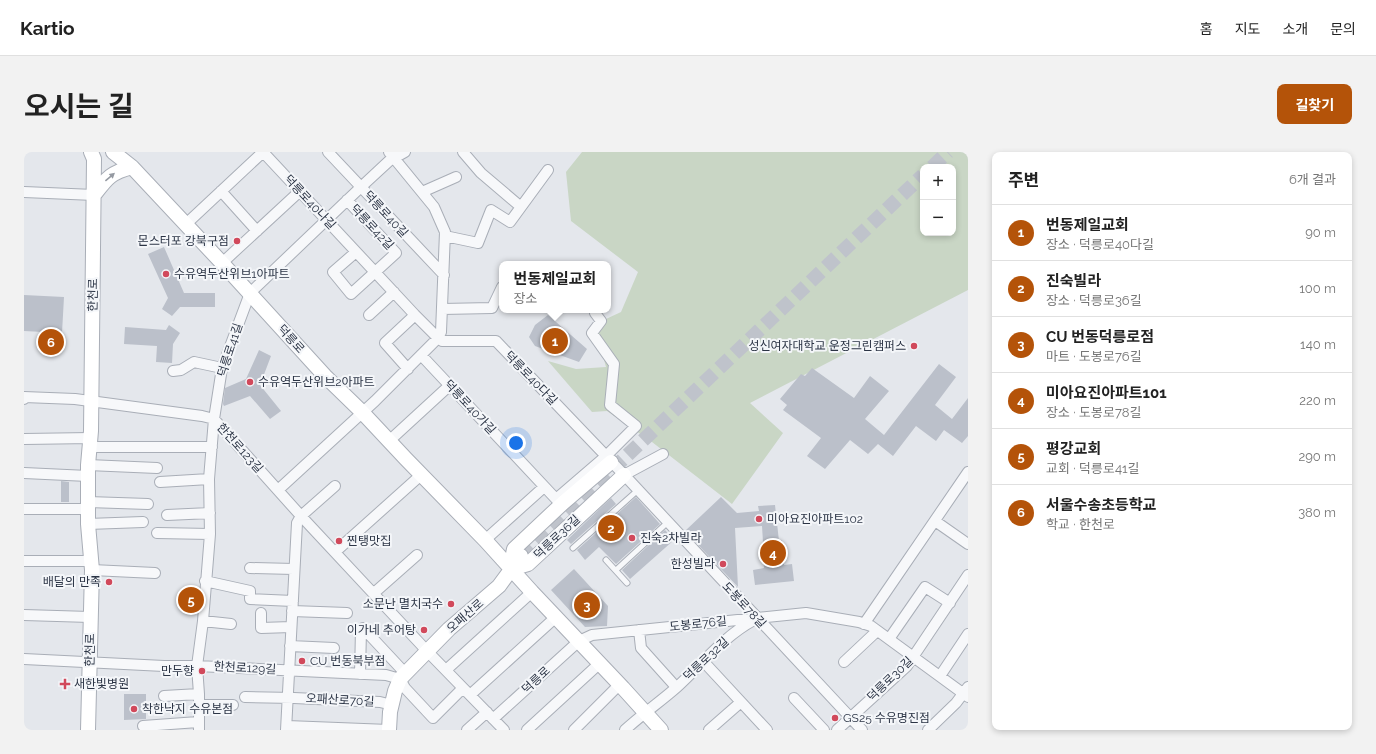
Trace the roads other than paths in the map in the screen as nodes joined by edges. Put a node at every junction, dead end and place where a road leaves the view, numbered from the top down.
1 (91, 152) edge
2 (113, 152) edge
3 (263, 152) edge
4 (328, 152) edge
5 (405, 152) edge
6 (466, 153) edge
7 (392, 155) edge
8 (132, 167) junction
9 (548, 170) dead end
10 (456, 177) dead end
11 (361, 187) junction
12 (221, 191) junction
13 (300, 191) junction
14 (24, 192) edge
15 (422, 192) junction
16 (94, 195) junction
17 (347, 200) junction
18 (521, 207) junction
19 (326, 220) junction
20 (185, 225) junction
21 (257, 231) junction
22 (445, 236) junction
23 (356, 252) junction
24 (222, 263) junction
25 (375, 272) junction
26 (444, 275) junction
27 (394, 292) junction
28 (250, 293) junction
29 (499, 293) edge
30 (442, 309) junction
31 (595, 313) edge
32 (369, 315) dead end
33 (415, 315) junction
34 (438, 338) junction
35 (422, 355) junction
36 (222, 368) junction
37 (408, 369) junction
38 (173, 371) dead end
39 (450, 385) junction
40 (24, 398) edge
41 (91, 401) junction
42 (362, 412) junction
43 (214, 419) junction
44 (24, 439) edge
45 (389, 441) junction
46 (90, 443) junction
47 (212, 447) junction
48 (662, 454) dead end
49 (608, 459) junction
50 (158, 468) dead end
51 (88, 470) junction
52 (968, 472) edge
53 (24, 473) edge
54 (421, 474) junction
55 (624, 475) junction
56 (209, 479) junction
57 (160, 482) dead end
58 (335, 486) dead end
59 (544, 487) junction
60 (278, 490) junction
61 (638, 490) junction
62 (148, 504) dead end
63 (88, 506) junction
64 (24, 509) edge
65 (210, 513) junction
66 (167, 515) dead end
67 (301, 516) junction
68 (935, 520) junction
69 (143, 522) dead end
70 (668, 522) junction
71 (88, 524) junction
72 (157, 533) dead end
73 (210, 534) junction
74 (485, 540) junction
75 (968, 544) edge
76 (573, 548) dead end
77 (335, 552) junction
78 (417, 555) dead end
79 (520, 556) tunnel mouth
80 (606, 560) dead end
81 (24, 561) edge
82 (92, 566) junction
83 (250, 568) dead end
84 (294, 569) junction
85 (511, 569) junction
86 (616, 570) junction
87 (155, 574) dead end
88 (968, 575) edge
89 (205, 581) junction
90 (627, 583) dead end
91 (532, 592) junction
92 (374, 593) junction
93 (950, 602) junction
94 (292, 606) junction
95 (261, 613) dead end
96 (347, 613) dead end
97 (24, 615) edge
98 (90, 617) junction
99 (556, 617) junction
100 (757, 618) junction
101 (203, 621) junction
102 (232, 624) dead end
103 (864, 624) junction
104 (291, 627) junction
105 (639, 630) junction
106 (877, 631) junction
107 (968, 634) edge
108 (889, 640) junction
109 (579, 641) junction
110 (290, 646) junction
111 (334, 648) dead end
112 (427, 651) junction
113 (914, 657) junction
114 (24, 659) edge
115 (703, 661) junction
116 (844, 662) dead end
117 (90, 663) junction
118 (600, 663) junction
119 (197, 666) junction
120 (446, 670) junction
121 (289, 671) junction
122 (360, 674) junction
123 (402, 676) junction
124 (940, 676) junction
125 (620, 684) junction
126 (676, 687) junction
127 (467, 692) junction
128 (967, 693) edge
129 (199, 694) junction
130 (164, 696) dead end
131 (245, 697) dead end
132 (794, 698) dead end
133 (288, 699) junction
134 (741, 702) junction
135 (392, 704) junction
136 (199, 705) junction
137 (233, 705) dead end
138 (646, 713) junction
139 (490, 716) junction
140 (850, 718) junction
141 (143, 726) dead end
142 (198, 726) edge
143 (286, 728) edge
144 (88, 730) edge
145 (389, 730) edge
146 (467, 730) edge
147 (504, 730) edge
148 (527, 730) edge
149 (574, 730) edge
150 (625, 730) edge
151 (661, 730) edge
152 (709, 730) edge
153 (767, 730) edge
154 (824, 730) edge
155 (837, 730) edge
156 (862, 730) edge
157 (928, 730) edge

1 - 16 main road, 한천로
2 - 8 main road, 덕릉로
3 - 12 street
3 - 13 street, 덕릉로40나길
4 - 11 street, 덕릉로40길
5 - 7 street, 덕릉로42길
6 - 18 street
7 - 11 street, 덕릉로42길
7 - 15 street
16 -> 8 main road
8 - 20 main road, 덕릉로
9 - 18 street
10 - 15 street
11 - 17 street, 덕릉로42길
11 - 26 street, 덕릉로40길
12 - 20 street
12 - 21 street
13 - 19 street, 덕릉로40나길
13 - 21 street
14 - 16 street
15 - 22 street
16 - 41 main road, 한천로
17 - 19 street, 덕릉로42길
17 - 25 street, 덕릉로42길
18 - 22 street
19 - 23 street, 덕릉로40나길
19 - 28 street, 덕릉로42길
20 - 24 main road, 덕릉로
21 - 24 street
22 - 26 street
23 - 25 street, 덕릉로40나길
23 - 25 street
24 - 28 main road, 덕릉로
25 - 27 street, 덕릉로40나길
26 - 30 street
27 - 32 street
27 - 33 street, 덕릉로40나길
28 - 36 street, 덕릉로41길
28 - 42 main road, 덕릉로
29 - 30 street
30 - 34 street
31 - 49 street
33 - 34 street, 덕릉로40나길
33 - 37 street
34 - 35 street
34 - 49 street, 덕릉로40다길
35 - 37 street
35 - 39 street, 덕릉로40가길
36 - 38 street
36 - 43 street, 덕릉로41길
37 - 42 street
39 - 45 street
39 - 59 street, 덕릉로40가길
40 - 41 street, 한천로123길
41 - 43 street, 한천로123길
41 - 46 main road, 한천로
42 - 45 main road, 덕릉로
42 - 60 street
43 - 47 street, 덕릉로41길
43 - 60 street, 한천로123길
44 - 46 street
45 - 54 main road, 덕릉로
46 - 47 street
46 - 51 main road, 한천로
47 - 56 street, 덕릉로41길
48 - 55 street, 덕릉로36길
49 - 55 street, 도봉로78길
49 - 59 street, 덕릉로40가길
49 - 85 main road, 덕릉로36길
50 - 51 street
51 - 53 street
51 - 63 main road, 한천로
52 - 68 street
54 - 74 main road, 덕릉로
54 - 77 street
55 - 61 street, 도봉로78길
55 - 85 main road, 덕릉로36길
56 - 57 street
56 - 65 street, 덕릉로41길
58 - 67 street
59 - 74 street
60 - 67 street, 한천로123길
61 - 70 street, 도봉로78길
61 - 76 lane
62 - 63 street
63 - 64 street
63 - 71 main road, 한천로
65 - 66 street
65 - 73 street, 덕릉로41길
67 - 77 street, 한천로123길
67 - 84 street
68 - 75 street
68 - 103 street
69 - 71 street
70 - 86 lane
70 - 100 street, 도봉로78길
71 - 82 main road, 한천로
72 - 73 street
73 - 89 street, 덕릉로41길
74 - 85 main road, 덕릉로
77 - 92 street, 한천로123길
78 - 92 street
79 - 85 main road, 오패산로
80 - 86 lane
81 - 82 street
82 - 87 street
82 - 98 main road, 한천로
83 - 84 street
84 - 94 street
85 - 91 main road, 덕릉로
85 - 112 main road, 오패산로
86 - 90 lane
88 - 93 street, 덕릉로30길
89 - 94 street
89 - 101 street, 덕릉로41길
91 - 99 main road, 덕릉로
91 - 120 street
92 - 112 street, 한천로123길
93 - 108 street
93 - 113 street, 덕릉로30길
94 - 96 street
94 - 104 street
95 - 104 street
97 - 98 street, 한천로
98 - 117 main road, 한천로
99 - 109 main road, 덕릉로
99 - 127 street
100 - 103 street, 도봉로76길
100 - 105 street, 도봉로76길
100 - 115 street, 덕릉로32길
100 - 140 street, 도봉로78길
101 - 102 street
101 - 119 street, 덕릉로41길
103 - 106 street, 도봉로76길
104 - 110 street
105 - 109 street, 도봉로76길
105 - 126 street, 덕릉로32길
106 - 108 street, 도봉로76길
106 - 116 street
107 - 124 street
108 - 113 street, 도봉로76길
109 - 118 main road, 덕릉로
109 - 139 street, 덕릉로
110 - 111 street
110 - 121 street
112 - 120 street, 한천로123길
112 - 123 main road, 오패산로
113 - 124 street, 도봉로76길
113 - 140 street, 덕릉로30길
114 - 117 street, 한천로129길
115 - 126 street, 덕릉로32길
115 - 134 street
117 - 119 street, 한천로129길
117 - 144 main road, 한천로
118 - 125 main road, 덕릉로
118 - 148 street
119 - 121 street, 한천로129길
119 - 129 street, 덕릉로41길
120 - 127 street, 한천로123길
121 - 122 street, 한천로129길
121 - 133 street
122 - 123 street, 한천로129길
122 - 123 street
123 - 127 street
123 - 135 main road, 오패산로
124 - 128 street, 도봉로76길
125 - 138 main road, 덕릉로
125 - 149 street
126 - 138 street, 덕릉로32길
127 - 139 street, 한천로123길
128 - 157 street, 도봉로76길
129 - 130 street
129 - 136 street, 덕릉로41길
131 - 133 street, 오패산로70길
132 - 154 street
133 - 135 street, 오패산로70길
133 - 143 street
134 - 152 street
134 - 153 street
135 - 145 main road, 오패산로
136 - 137 street
136 - 142 street, 덕릉로41길
138 - 150 street
138 - 151 main road, 덕릉로
139 - 146 street, 덕릉로
139 - 147 street, 한천로123길
140 - 155 street, 덕릉로30길
140 - 156 street, 도봉로78길
141 - 142 street, 덕릉로41길
143 - 145 street

